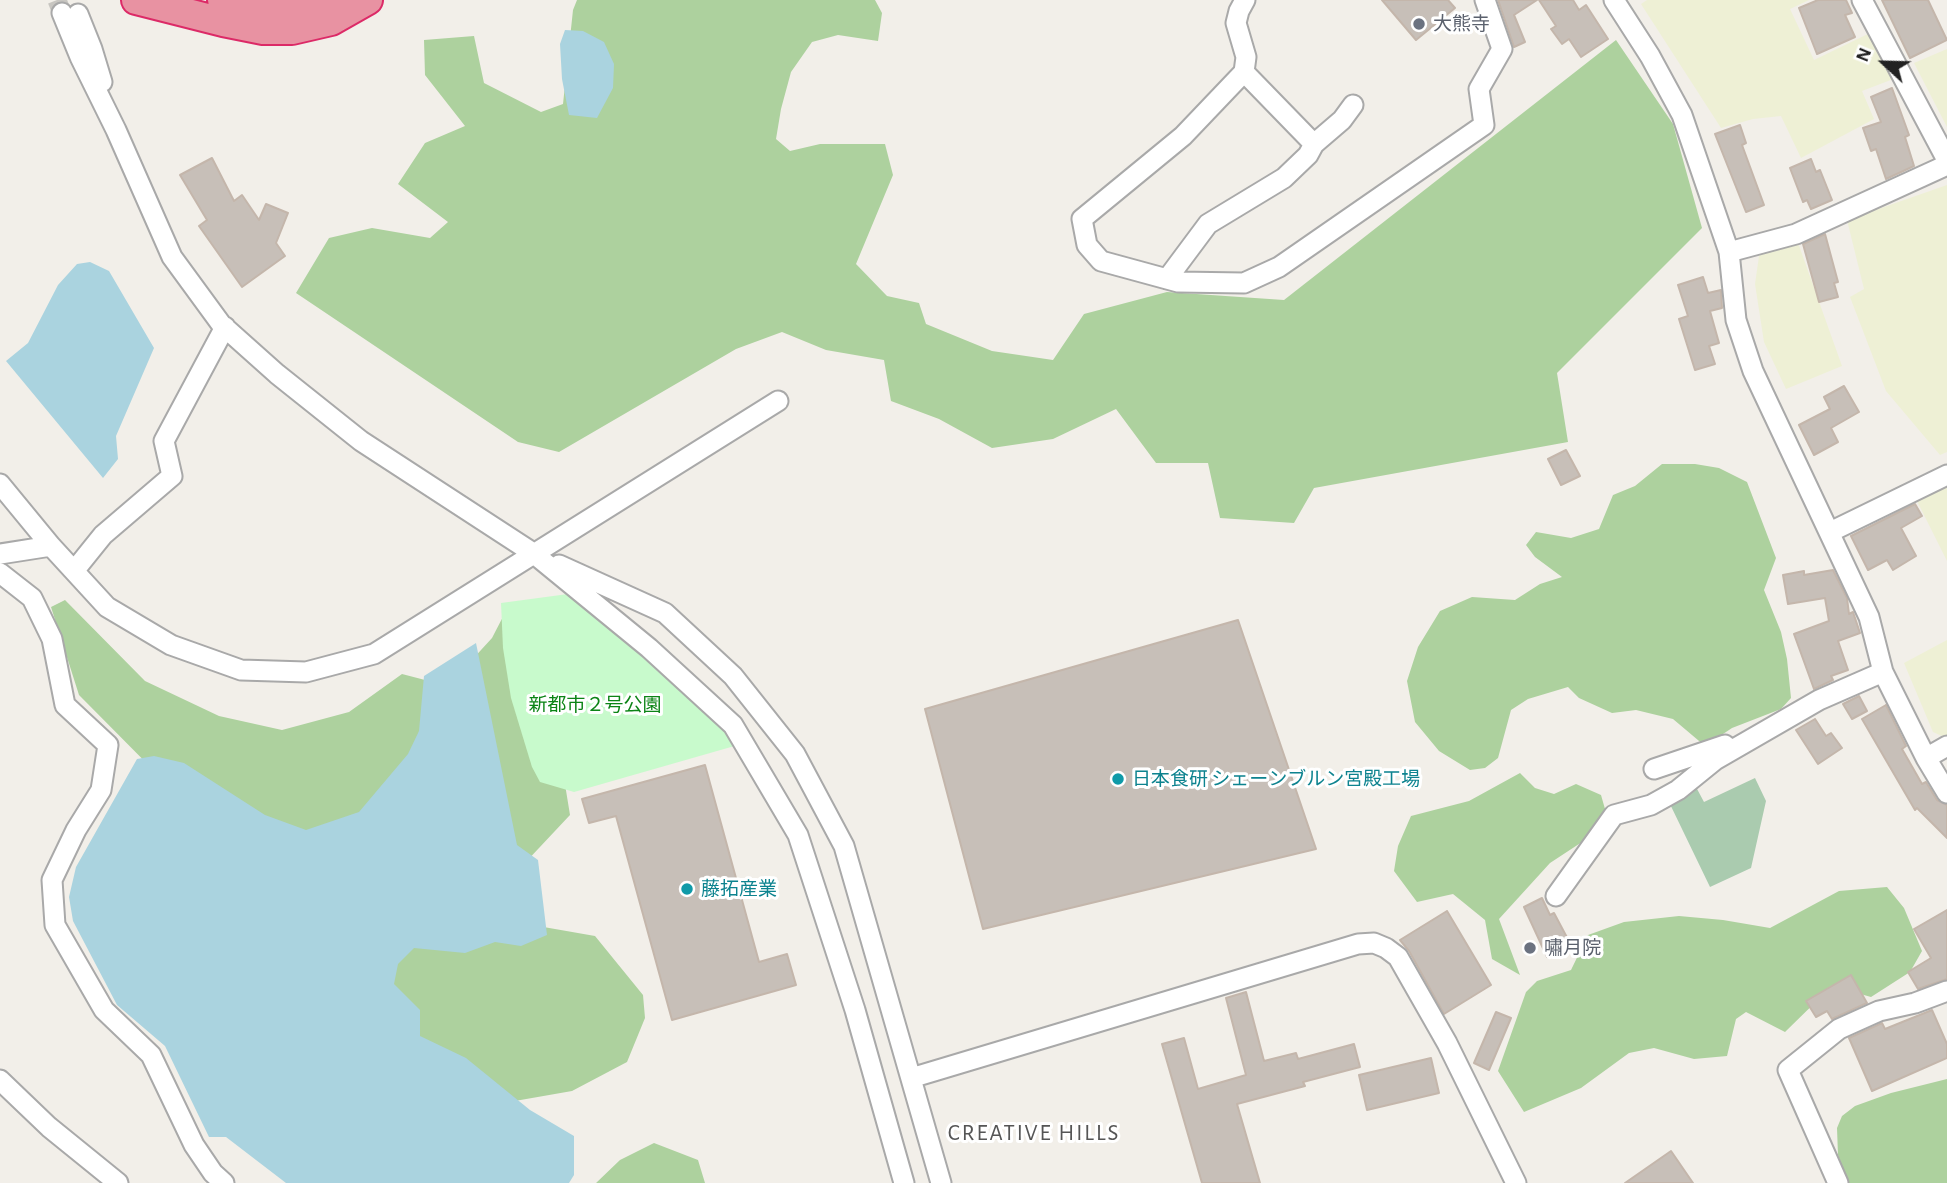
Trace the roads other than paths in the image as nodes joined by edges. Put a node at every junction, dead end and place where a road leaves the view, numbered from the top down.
1 (136, 0) edge
2 (222, 0) edge
3 (328, 0) edge
4 (368, 0) edge
5 (1245, 0) edge
6 (1485, 0) edge
7 (1614, 0) edge
8 (1862, 0) edge
9 (70, 14) tunnel mouth
10 (1244, 72) junction
11 (1353, 105) dead end
12 (1314, 144) junction
13 (1947, 163) edge
14 (1729, 252) junction
15 (1167, 279) junction
16 (225, 327) junction
17 (778, 401) dead end
18 (1947, 475) edge
19 (0, 484) edge
20 (1830, 532) junction
21 (51, 546) junction
22 (533, 553) junction
23 (0, 554) edge
24 (74, 571) junction
25 (0, 573) edge
26 (1884, 672) junction
27 (1746, 742) junction
28 (1947, 746) edge
29 (1926, 758) junction
30 (1654, 769) dead end
31 (1947, 793) edge
32 (1556, 896) dead end
33 (1947, 991) edge
34 (911, 1078) junction
35 (0, 1080) edge
36 (118, 1183) edge
37 (224, 1183) edge
38 (904, 1183) edge
39 (941, 1183) edge
40 (1516, 1183) edge
41 (1838, 1183) edge

1 - 4 highway
2 - 3 highway
5 - 10 street
6 - 15 street
7 - 14 street
8 - 13 street
9 - 16 street
10 - 12 street
10 - 15 street
11 - 12 street
12 - 15 street
13 - 14 street
14 - 20 street
16 - 22 street
16 - 24 street
17 - 22 street
18 - 20 street
19 - 21 street
20 - 26 street
21 - 23 street
21 - 24 street
22 - 24 street
22 - 34 street
22 - 38 street
25 - 37 street
26 - 27 street
26 - 29 street
27 - 30 street
27 - 32 street
28 - 29 street
29 - 31 street
33 - 41 street
34 - 39 street
34 - 40 street
35 - 36 street

